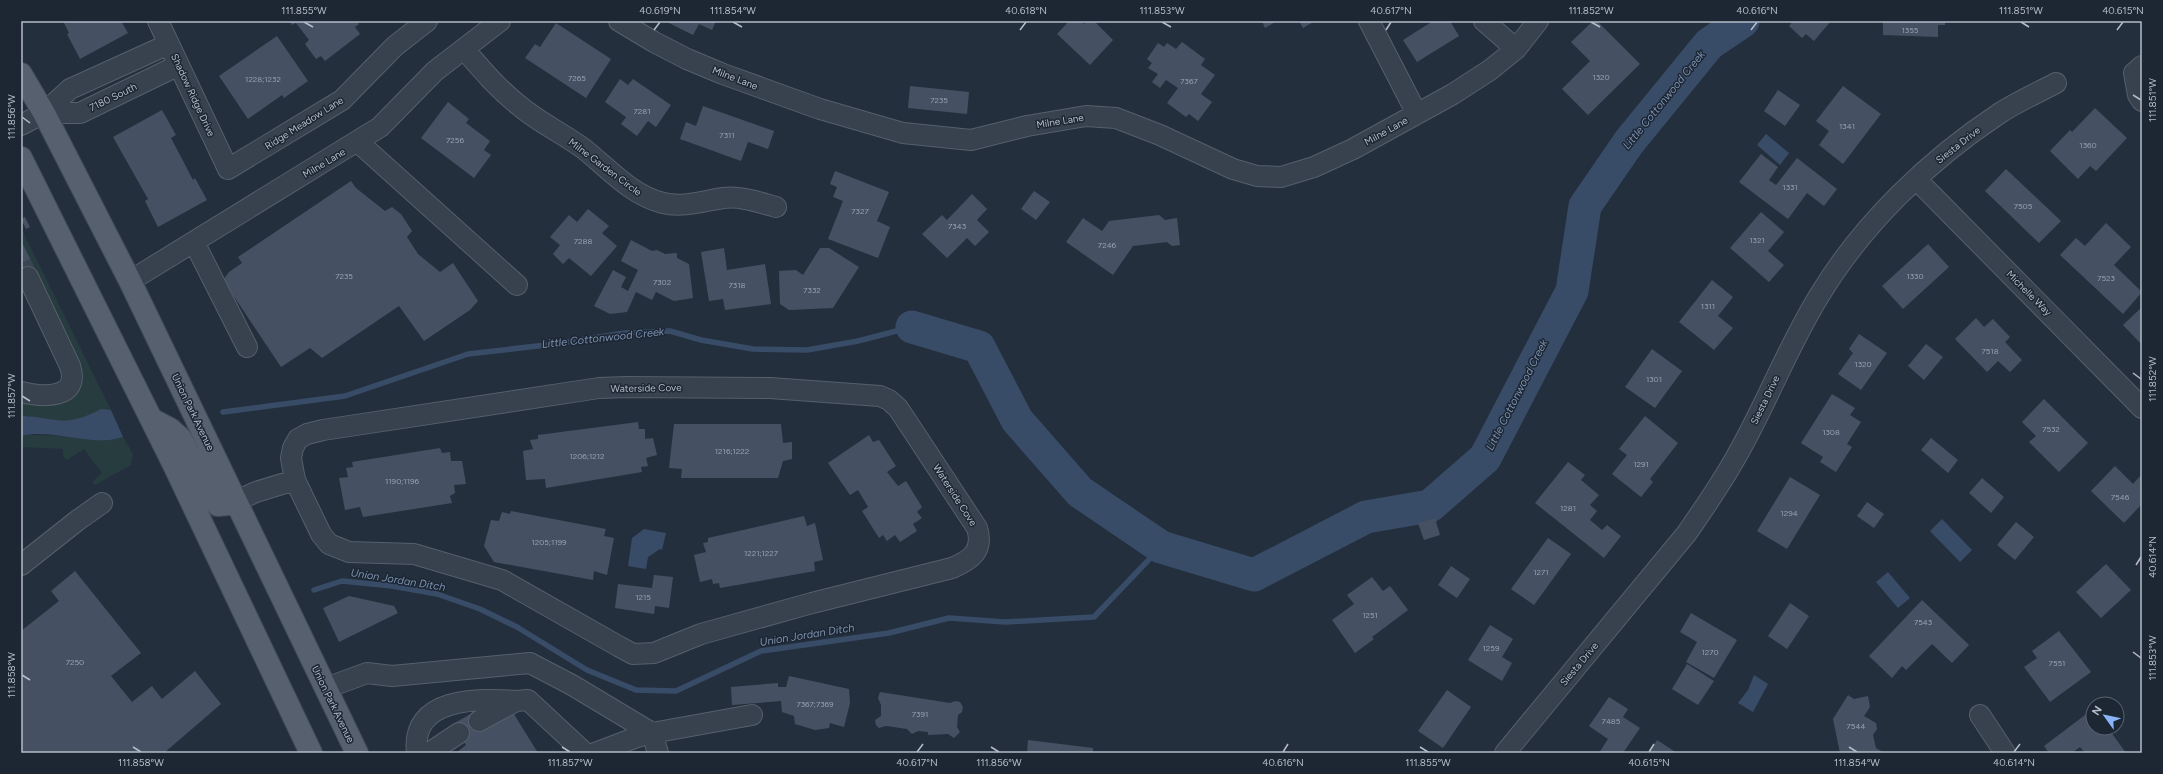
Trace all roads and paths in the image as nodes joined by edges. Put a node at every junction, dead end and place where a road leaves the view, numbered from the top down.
1 (158, 21) edge
2 (427, 21) edge
3 (500, 21) edge
4 (619, 21) edge
5 (1369, 21) edge
6 (1484, 21) edge
7 (1538, 21) edge
8 (404, 28) edge
9 (169, 44) junction
10 (464, 49) junction
11 (1516, 49) junction
12 (179, 65) junction
13 (2138, 69) edge
14 (21, 74) edge
15 (2056, 84) dead end
16 (2142, 101) edge
17 (44, 113) junction
18 (1417, 114) junction
19 (21, 125) edge
20 (358, 142) junction
21 (21, 158) edge
22 (228, 169) joint
23 (1916, 179) junction
24 (776, 208) dead end
25 (194, 242) junction
26 (28, 277) tunnel mouth
27 (130, 281) junction
28 (517, 285) dead end
29 (247, 347) dead end
30 (21, 392) edge
31 (2142, 408) edge
32 (152, 419) junction
33 (295, 480) junction
34 (236, 501) junction
35 (102, 503) dead end
36 (21, 565) edge
37 (326, 688) junction
38 (519, 700) junction
39 (752, 715) dead end
40 (1980, 715) dead end
41 (479, 721) dead end
42 (459, 733) dead end
43 (652, 733) junction
44 (1508, 752) edge
45 (311, 753) edge
46 (357, 753) edge
47 (417, 753) edge
48 (429, 753) edge
49 (585, 753) edge
50 (595, 753) edge
51 (658, 753) edge
52 (2004, 753) edge

1 - 9 street, Shadow Ridge Drive
2 - 8 street, Ridge Meadow Lane
3 - 10 street, Milne Lane
4 - 18 street, Milne Lane
5 - 18 street
6 - 11 street
7 - 11 street, Milne Lane
8 - 22 street, Ridge Meadow Lane
9 - 12 street, Shadow Ridge Drive
9 - 17 street, 7180 South
10 - 20 street, Milne Lane
10 - 24 street, Milne Garden Circle
11 - 18 street, Milne Lane
12 - 17 street, 7180 South
12 - 22 street, Shadow Ridge Drive
13 - 16 street
14 - 17 main road, Union Park Avenue
15 - 23 street, Siesta Drive
17 - 19 street, 7180 South
17 - 27 main road, Union Park Avenue
20 - 25 street, Milne Lane
20 - 28 street
21 - 32 main road
23 - 31 street, Michelle Way
23 - 44 street, Siesta Drive
25 - 27 street, Milne Lane
25 - 29 street
26 - 30 street
27 - 34 main road, Union Park Avenue
32 - 34 main road
32 - 45 main road
33 - 33 street, Waterside Cove
33 - 34 street
34 - 37 main road, Union Park Avenue
35 - 36 street
37 - 43 street
37 - 46 main road, Union Park Avenue
38 - 41 street
38 - 47 street
38 - 49 street
39 - 43 street
40 - 52 street
42 - 48 street
43 - 50 street
43 - 51 street

